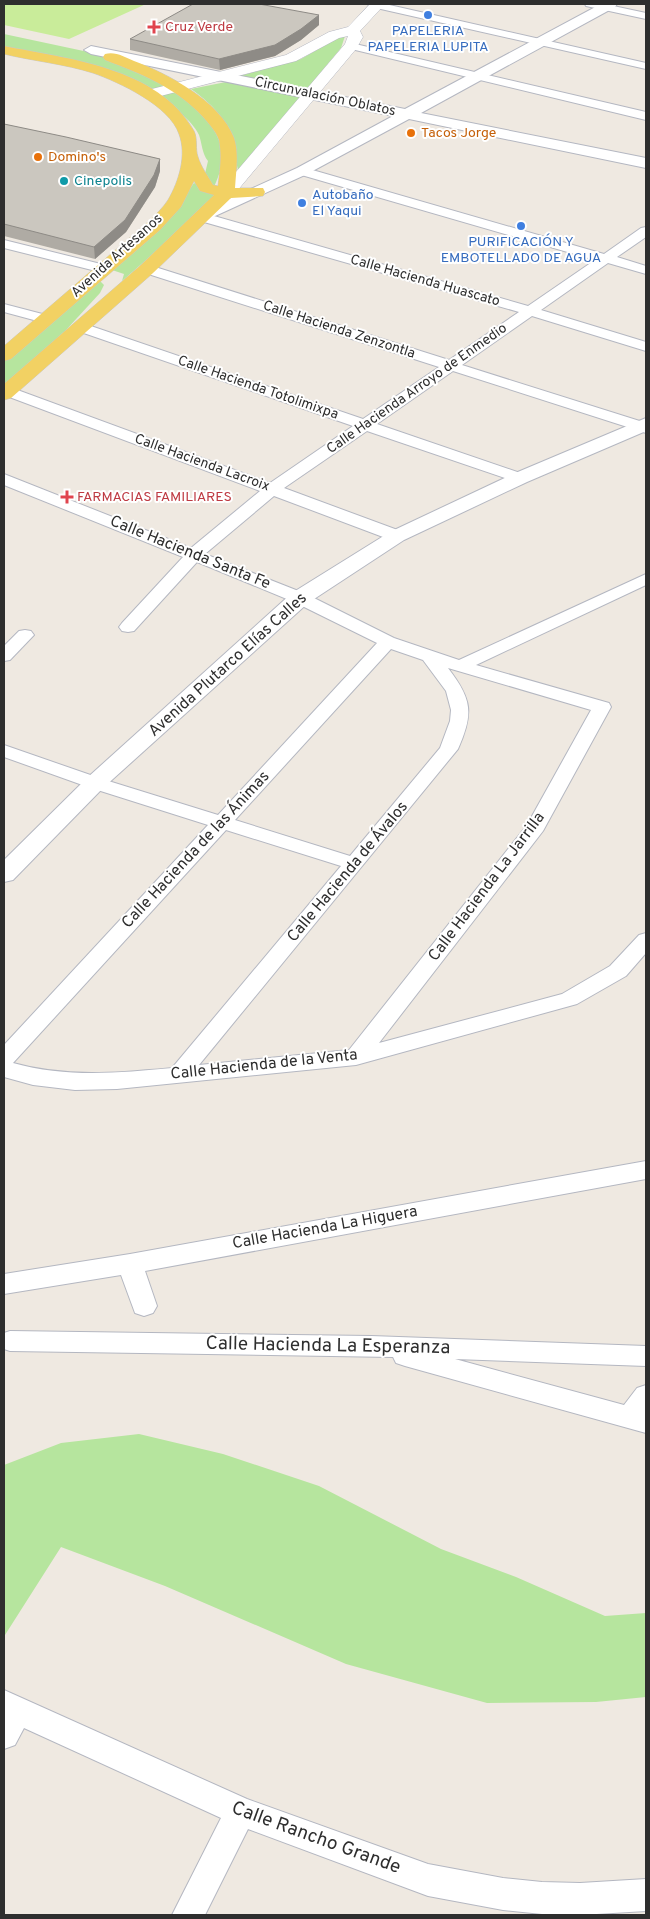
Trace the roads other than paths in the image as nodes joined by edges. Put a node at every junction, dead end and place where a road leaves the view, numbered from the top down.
1 (376, 4) edge
2 (601, 5) edge
3 (646, 16) edge
4 (353, 30) junction
5 (542, 41) junction
6 (351, 46) junction
7 (86, 48) joint
8 (4, 50) edge
9 (646, 66) edge
10 (222, 76) junction
11 (477, 76) junction
12 (178, 86) junction
13 (149, 94) junction
14 (308, 97) junction
15 (646, 116) edge
16 (401, 117) junction
17 (190, 157) junction
18 (646, 163) edge
19 (302, 172) junction
20 (646, 172) edge
21 (257, 192) junction
22 (226, 193) junction
23 (202, 217) junction
24 (646, 231) edge
25 (4, 244) edge
26 (606, 258) junction
27 (147, 268) junction
28 (104, 269) junction
29 (646, 270) edge
30 (121, 291) junction
31 (4, 308) edge
32 (530, 311) junction
33 (44, 319) junction
34 (80, 327) junction
35 (646, 347) edge
36 (4, 355) edge
37 (451, 366) junction
38 (6, 392) edge
39 (365, 425) junction
40 (644, 426) edge
41 (520, 478) junction
42 (4, 479) edge
43 (272, 489) junction
44 (397, 536) junction
45 (195, 554) junction
46 (646, 579) edge
47 (300, 598) junction
48 (128, 627) dead end
49 (25, 635) dead end
50 (388, 642) junction
51 (4, 656) edge
52 (432, 658) junction
53 (460, 666) junction
54 (602, 707) joint
55 (4, 750) edge
56 (95, 783) junction
57 (222, 823) junction
58 (355, 864) junction
59 (4, 874) edge
60 (646, 940) edge
61 (356, 1057) junction
62 (4, 1059) edge
63 (4, 1069) edge
64 (179, 1074) junction
65 (646, 1170) edge
66 (130, 1264) junction
67 (4, 1284) edge
68 (144, 1306) dead end
69 (10, 1341) dead end
70 (371, 1346) junction
71 (646, 1356) edge
72 (646, 1396) edge
73 (638, 1420) edge
74 (9, 1716) edge
75 (241, 1812) junction
76 (646, 1895) edge
77 (188, 1915) edge

1 - 4 main road
1 - 5 street
2 - 3 street
2 - 5 street
4 - 6 main road
4 - 10 main road
5 - 9 street
5 - 11 street
6 - 11 street
6 - 14 main road, Avenida Artesanos
7 - 10 street, Circunvalación Oblatos
7 - 12 main road
8 - 13 main road
10 - 12 main road
10 - 14 street, Circunvalación Oblatos
11 - 15 street
11 - 16 street
12 - 13 main road
12 - 22 main road
13 - 17 main road, Avenida Artesanos
14 - 16 street, Circunvalación Oblatos
14 - 22 main road, Avenida Artesanos
16 - 18 street, Circunvalación Oblatos
16 - 19 street
16 - 20 street, Circunvalación Oblatos
17 - 22 main road
17 - 28 main road, Avenida Artesanos
19 - 21 street
19 - 26 street
21 - 22 main road
21 - 23 street
22 - 23 main road, Avenida Artesanos
23 - 27 main road, Avenida Artesanos
23 - 32 street, Calle Hacienda Huascato
24 - 26 street, Calle Hacienda Arroyo de Enmedio
25 - 28 street
26 - 29 street
26 - 32 street, Calle Hacienda Arroyo de Enmedio
27 - 30 main road, Avenida Artesanos
27 - 37 street, Calle Hacienda Zenzontla
28 - 30 main road
28 - 33 main road, Avenida Artesanos
30 - 34 main road, Avenida Artesanos
31 - 33 street
32 - 35 street, Calle Hacienda Huascato
32 - 37 street, Calle Hacienda Arroyo de Enmedio
33 - 36 main road, Avenida Artesanos
34 - 38 main road, Avenida Artesanos
34 - 39 street, Calle Hacienda Totolimixpa
37 - 39 street, Calle Hacienda Arroyo de Enmedio
37 - 40 street, Calle Hacienda Zenzontla
38 - 43 street, Calle Hacienda Lacroix
39 - 41 street, Calle Hacienda Totolimixpa
39 - 43 street, Calle Hacienda Arroyo de Enmedio
40 - 41 street, Avenida Plutarco Elías Calles
41 - 44 street, Avenida Plutarco Elías Calles
42 - 45 street, Calle Hacienda Santa Fe
43 - 44 street, Calle Hacienda Lacroix
43 - 45 street, Calle Hacienda Arroyo de Enmedio
44 - 47 street, Avenida Plutarco Elías Calles
45 - 47 street, Calle Hacienda Santa Fe
45 - 48 street, Calle Hacienda Arroyo de Enmedio
46 - 53 street
47 - 50 street, Calle Hacienda Santa Fe
47 - 56 street, Avenida Plutarco Elías Calles
49 - 51 street
50 - 52 street, Calle Hacienda Santa Fe
50 - 57 street, Calle Hacienda de las Ánimas
52 - 53 street, Calle Hacienda Santa Fe
52 - 58 street, Calle Hacienda de Ávalos
53 - 54 street, Calle Hacienda Santa Fe
54 - 61 street, Calle Hacienda La Jarrilla
55 - 56 street
56 - 57 street
56 - 59 street, Avenida Plutarco Elías Calles
57 - 58 street
57 - 62 street, Calle Hacienda de las Ánimas
58 - 64 street, Calle Hacienda de Ávalos
60 - 61 street, Calle Hacienda de la Venta
61 - 64 street, Calle Hacienda de la Venta
63 - 64 street, Calle Hacienda de la Venta
65 - 66 street, Calle Hacienda La Higuera
66 - 67 street, Calle Hacienda La Higuera
66 - 68 street
69 - 70 street, Calle Hacienda La Esperanza
70 - 71 street, Calle Hacienda La Esperanza
70 - 73 street
72 - 73 street
74 - 75 street, Calle Rancho Grande
75 - 76 street, Calle Rancho Grande
75 - 77 street

